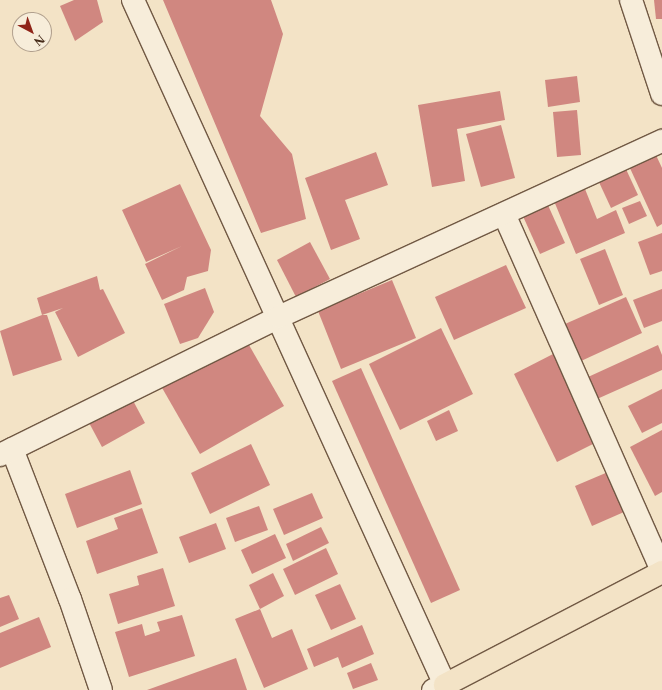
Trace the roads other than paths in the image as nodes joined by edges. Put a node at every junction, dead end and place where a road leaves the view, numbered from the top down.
1 (133, 0) edge
2 (631, 0) edge
3 (662, 94) edge
4 (662, 141) edge
5 (504, 214) junction
6 (279, 317) junction
7 (6, 452) edge
8 (662, 571) edge
9 (442, 688) edge
10 (100, 690) edge

1 - 6 street
2 - 3 street
4 - 5 street
5 - 6 street
5 - 8 street
6 - 7 street
6 - 9 street
7 - 10 street
8 - 9 main road

